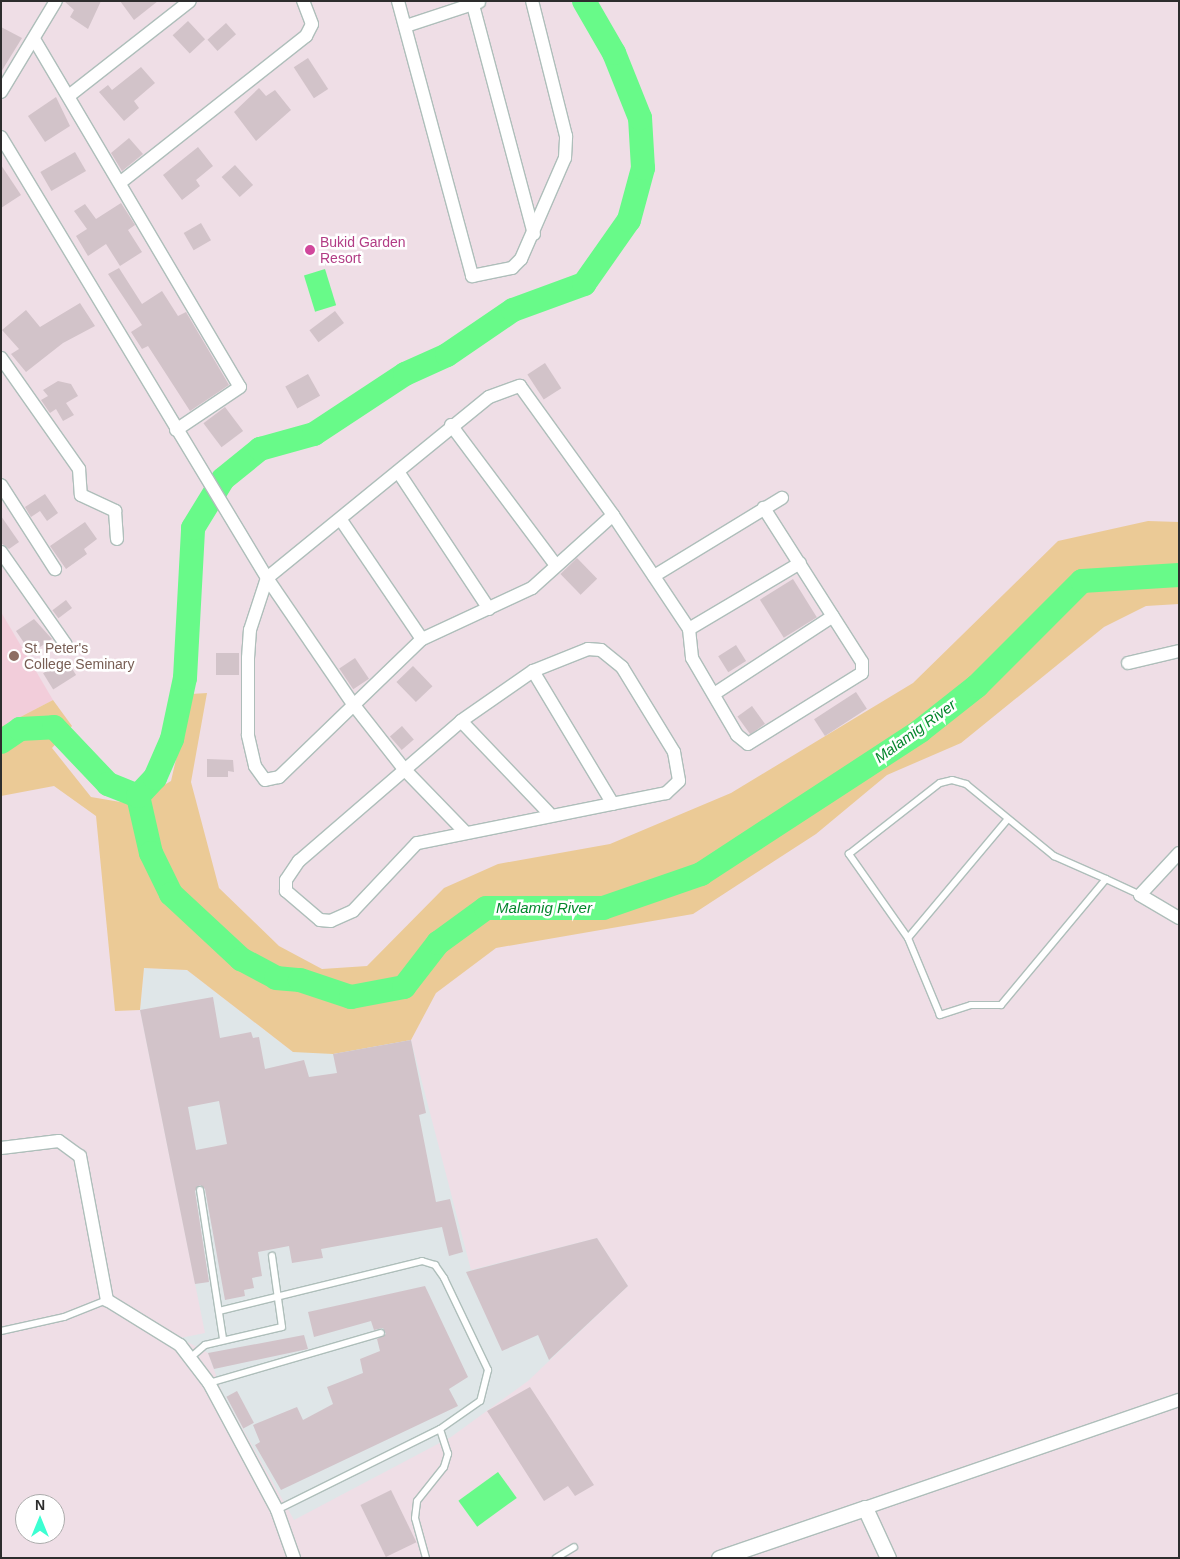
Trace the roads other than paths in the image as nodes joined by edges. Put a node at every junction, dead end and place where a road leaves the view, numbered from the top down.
1 (56, 1) edge
2 (190, 1) edge
3 (303, 1) edge
4 (398, 1) edge
5 (532, 1) edge
6 (477, 3) edge
7 (406, 26) junction
8 (34, 39) junction
9 (1, 92) edge
10 (70, 95) junction
11 (1, 137) edge
12 (120, 182) junction
13 (534, 234) junction
14 (1, 358) edge
15 (451, 425) junction
16 (176, 430) junction
17 (399, 473) junction
18 (1, 485) edge
19 (782, 498) dead end
20 (764, 508) junction
21 (613, 515) junction
22 (341, 520) junction
23 (117, 539) dead end
24 (1, 552) edge
25 (800, 563) junction
26 (555, 564) junction
27 (55, 569) dead end
28 (654, 576) junction
29 (267, 578) junction
30 (489, 609) junction
31 (833, 616) junction
32 (689, 629) junction
33 (422, 640) junction
34 (66, 645) dead end
35 (1179, 651) edge
36 (1128, 663) dead end
37 (533, 671) junction
38 (714, 694) junction
39 (353, 704) junction
40 (461, 721) junction
41 (404, 770) junction
42 (613, 804) junction
43 (549, 813) junction
44 (1008, 819) junction
45 (464, 831) junction
46 (1179, 853) edge
47 (1106, 879) junction
48 (1140, 895) junction
49 (1179, 918) edge
50 (908, 938) junction
51 (1, 1148) edge
52 (200, 1190) dead end
53 (272, 1256) dead end
54 (277, 1295) junction
55 (107, 1300) junction
56 (219, 1311) junction
57 (1, 1331) edge
58 (381, 1333) dead end
59 (223, 1339) junction
60 (190, 1358) junction
61 (209, 1383) junction
62 (1179, 1400) edge
63 (440, 1429) junction
64 (865, 1508) junction
65 (277, 1510) junction
66 (574, 1547) dead end
67 (294, 1558) edge
68 (426, 1558) edge
69 (556, 1558) edge
70 (719, 1558) edge
71 (888, 1558) edge

1 - 8 street
2 - 10 street
3 - 12 street
4 - 7 street
5 - 13 street
6 - 7 street
6 - 13 street
7 - 13 street
8 - 9 street
8 - 10 street
10 - 12 street
11 - 16 street
12 - 16 street
14 - 23 street
15 - 17 street
15 - 21 street
15 - 26 street
16 - 29 street
17 - 22 street
17 - 30 street
18 - 27 street
19 - 20 street
20 - 25 street
20 - 28 street
21 - 26 street
21 - 28 street
22 - 29 street
22 - 33 street
24 - 34 street
25 - 31 street
25 - 32 street
26 - 30 street
28 - 32 street
29 - 39 street
29 - 39 street
30 - 33 street
31 - 38 street
31 - 38 street
32 - 38 street
33 - 39 street
35 - 36 street
37 - 40 street
37 - 42 street
37 - 42 street
39 - 41 street
40 - 41 street
40 - 43 street
41 - 45 street
41 - 45 street
42 - 43 street
43 - 45 street
44 - 47 lane
44 - 50 lane
44 - 50 lane
46 - 48 street
47 - 48 lane
47 - 50 lane
48 - 49 street
51 - 55 street
52 - 56 lane
53 - 54 lane
54 - 56 lane
54 - 59 lane
54 - 63 lane
55 - 57 lane
55 - 60 street
56 - 59 lane
58 - 61 lane
59 - 60 lane
60 - 61 street
61 - 65 street
62 - 64 street
63 - 65 lane
63 - 68 lane
64 - 70 street
64 - 71 street
65 - 67 street
66 - 69 lane

